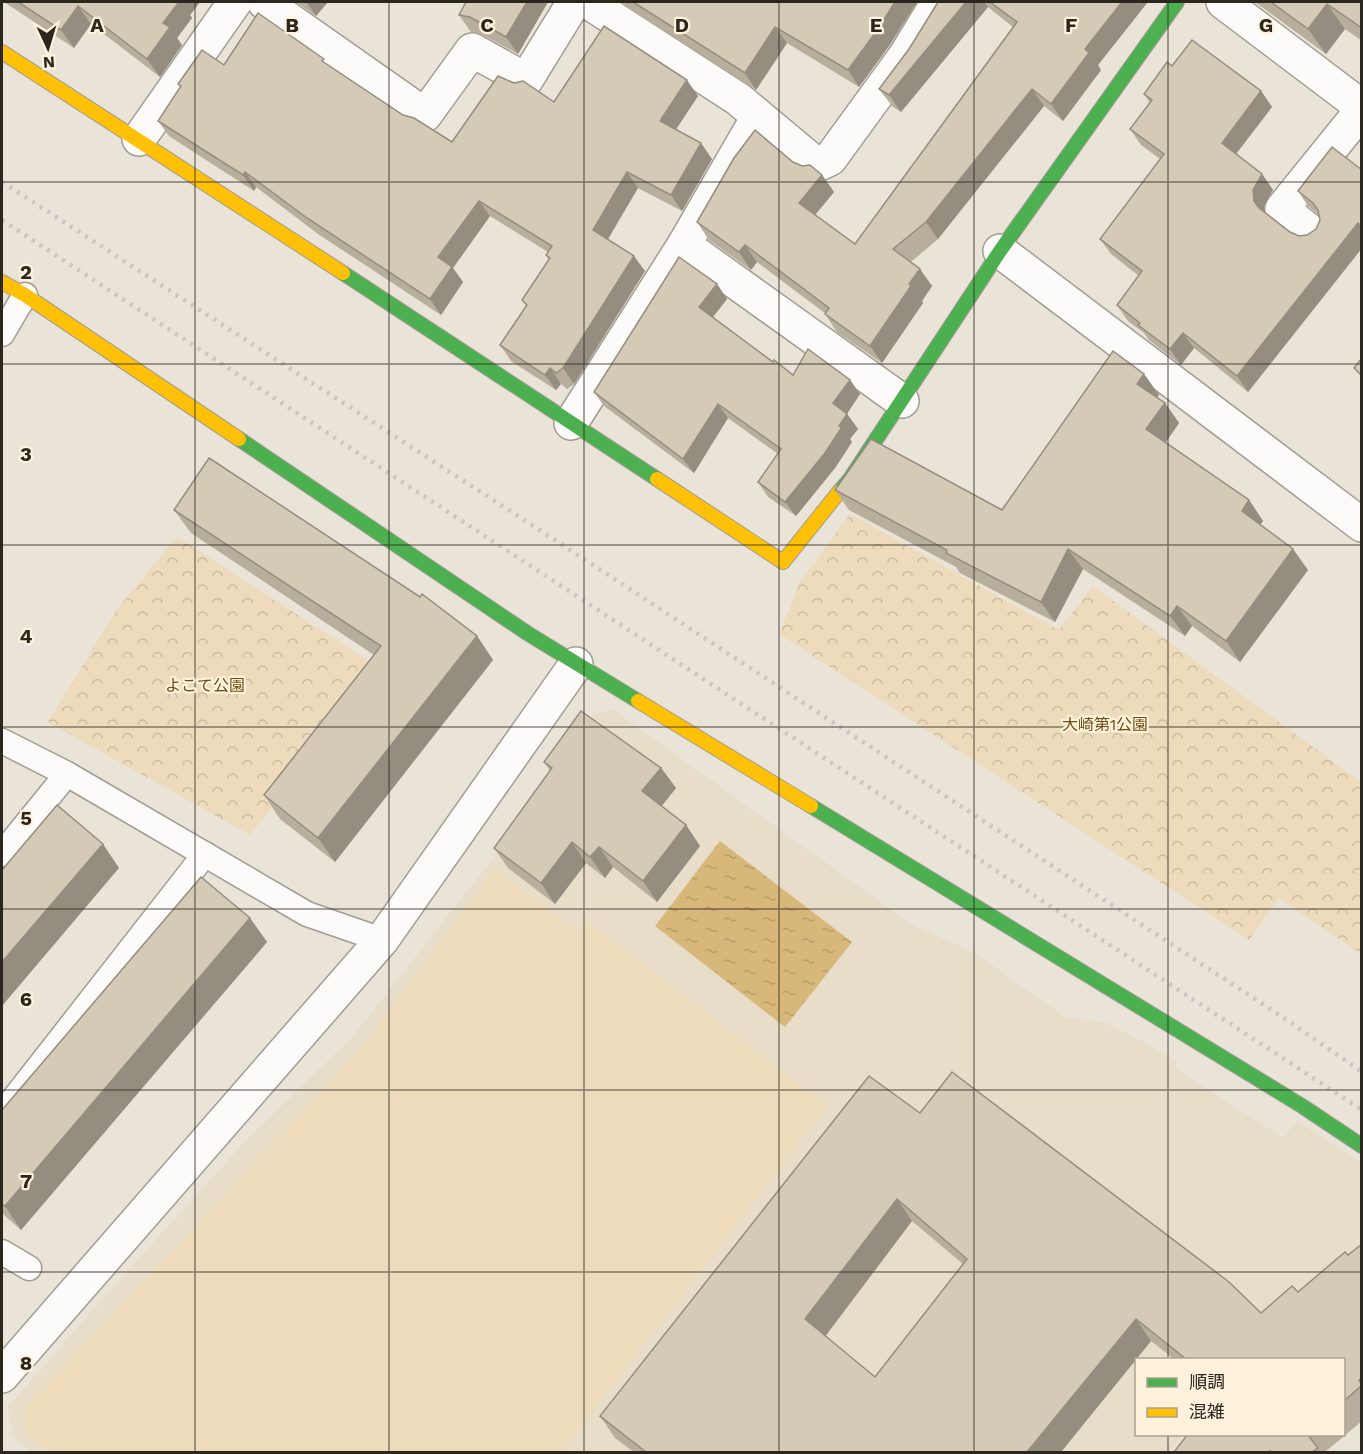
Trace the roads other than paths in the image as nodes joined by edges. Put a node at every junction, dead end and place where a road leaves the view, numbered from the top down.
1 (235, 2) edge
2 (264, 2) edge
3 (574, 2) edge
4 (588, 2) edge
5 (938, 2) edge
6 (1177, 2) edge
7 (1223, 2) edge
8 (2, 52) edge
9 (1362, 108) edge
10 (758, 117) junction
11 (139, 139) junction
12 (1312, 233) edge
13 (684, 245) junction
14 (1000, 251) junction
15 (2, 282) edge
16 (25, 295) junction
17 (2, 334) edge
18 (902, 401) junction
19 (571, 423) junction
20 (1362, 525) edge
21 (576, 664) junction
22 (2, 741) edge
23 (67, 774) junction
24 (2, 854) edge
25 (205, 854) junction
26 (382, 940) junction
27 (2, 1114) edge
28 (1362, 1146) edge
29 (2, 1252) edge
30 (29, 1268) dead end
31 (2, 1376) edge

1 - 11 street
2 - 3 street
4 - 10 street
5 - 10 street
6 - 14 street
7 - 9 street
8 - 11 street
9 - 12 street
10 - 13 street
11 - 19 street
13 - 18 street
13 - 19 street
14 - 18 street
14 - 20 street
15 - 16 street
16 - 17 lane
16 - 21 street
18 - 19 street
21 - 26 street
21 - 28 street
22 - 23 lane
23 - 24 lane
23 - 25 lane
25 - 26 lane
25 - 27 lane
26 - 31 street
29 - 30 lane

